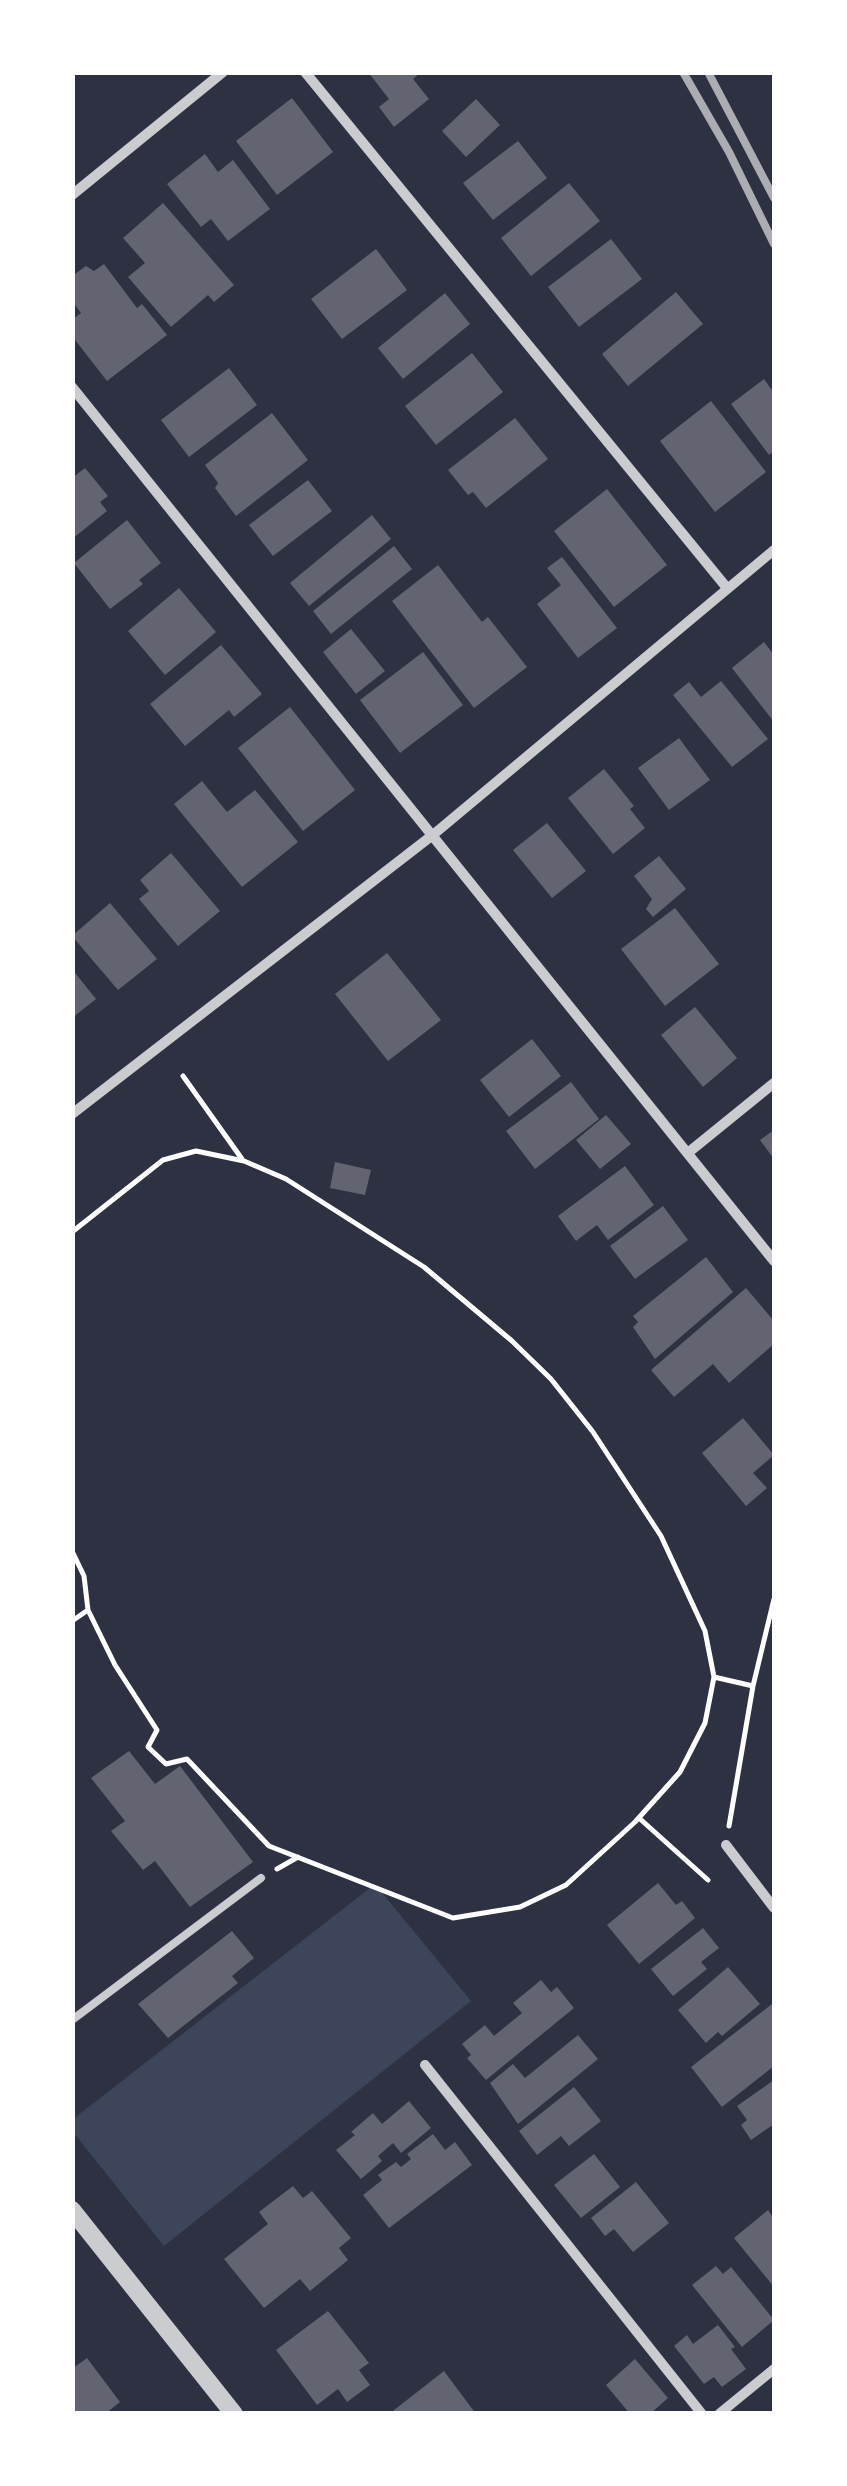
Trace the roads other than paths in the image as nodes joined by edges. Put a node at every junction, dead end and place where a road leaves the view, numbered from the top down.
1 (223, 72) edge
2 (305, 72) edge
3 (72, 195) edge
4 (72, 386) edge
5 (774, 550) edge
6 (727, 588) junction
7 (434, 834) junction
8 (774, 1083) edge
9 (72, 1114) edge
10 (689, 1152) junction
11 (774, 1261) edge
12 (726, 1845) road end
13 (262, 1878) road end
14 (774, 1908) edge
15 (72, 2020) edge
16 (425, 2065) dead end
17 (72, 2210) edge
18 (774, 2369) edge
19 (234, 2414) edge
20 (702, 2414) edge
21 (719, 2414) edge

1 - 3 street
2 - 6 street
4 - 7 street
5 - 6 street
6 - 7 street
7 - 9 street
7 - 10 street
8 - 10 street
10 - 11 street
12 - 14 street
13 - 15 lane
16 - 20 street
17 - 19 street
18 - 21 street

